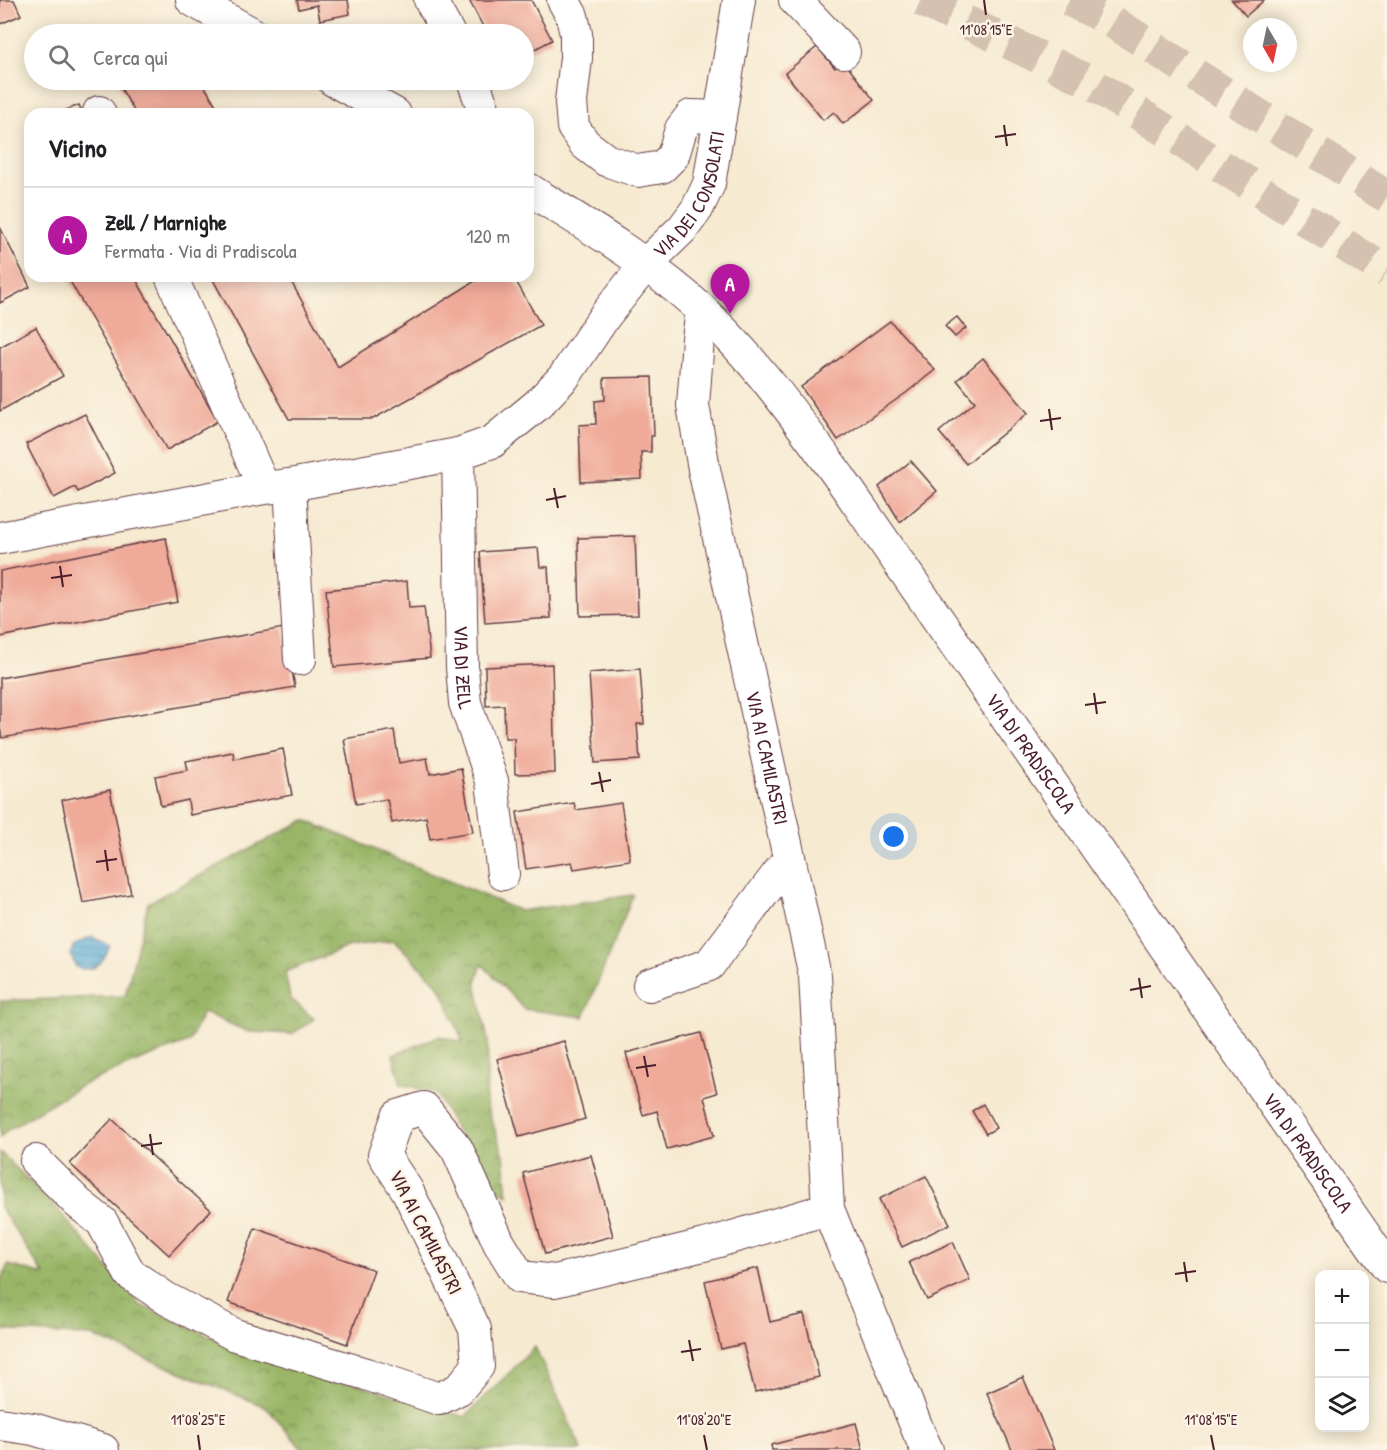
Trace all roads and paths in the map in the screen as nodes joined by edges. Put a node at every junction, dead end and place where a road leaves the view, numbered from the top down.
1 (192, 0) edge
2 (430, 0) edge
3 (563, 0) edge
4 (739, 0) edge
5 (795, 0) edge
6 (235, 24) edge
7 (443, 24) edge
8 (844, 52) dead end
9 (351, 90) edge
10 (477, 90) edge
11 (384, 108) edge
12 (483, 108) edge
13 (720, 117) junction
14 (534, 193) edge
15 (645, 265) junction
16 (174, 282) edge
17 (702, 310) junction
18 (458, 454) junction
19 (277, 486) junction
20 (0, 538) edge
21 (300, 659) dead end
22 (789, 859) junction
23 (503, 873) dead end
24 (649, 985) dead end
25 (36, 1161) dead end
26 (828, 1209) junction
27 (1387, 1267) edge
28 (0, 1424) edge
29 (103, 1450) edge
30 (927, 1450) edge

1 - 6 street
2 - 7 street
3 - 13 street, VIA DEI CONSOLATI
4 - 13 street, VIA DEI CONSOLATI
5 - 8 street
9 - 11 street
10 - 12 street
13 - 15 street, VIA DEI CONSOLATI
14 - 15 street, VIA DI PRADISCOLA
15 - 17 street, VIA DI PRADISCOLA
15 - 18 street
16 - 19 street
17 - 22 street, VIA AI CAMILASTRI
17 - 27 street, VIA DI PRADISCOLA
18 - 19 street
18 - 23 street, VIA DI ZELL
19 - 20 street
19 - 21 street
22 - 24 street
22 - 26 street, VIA AI CAMILASTRI
25 - 26 street, VIA AI CAMILASTRI
26 - 30 street, VIA AI CAMILASTRI
28 - 29 street

